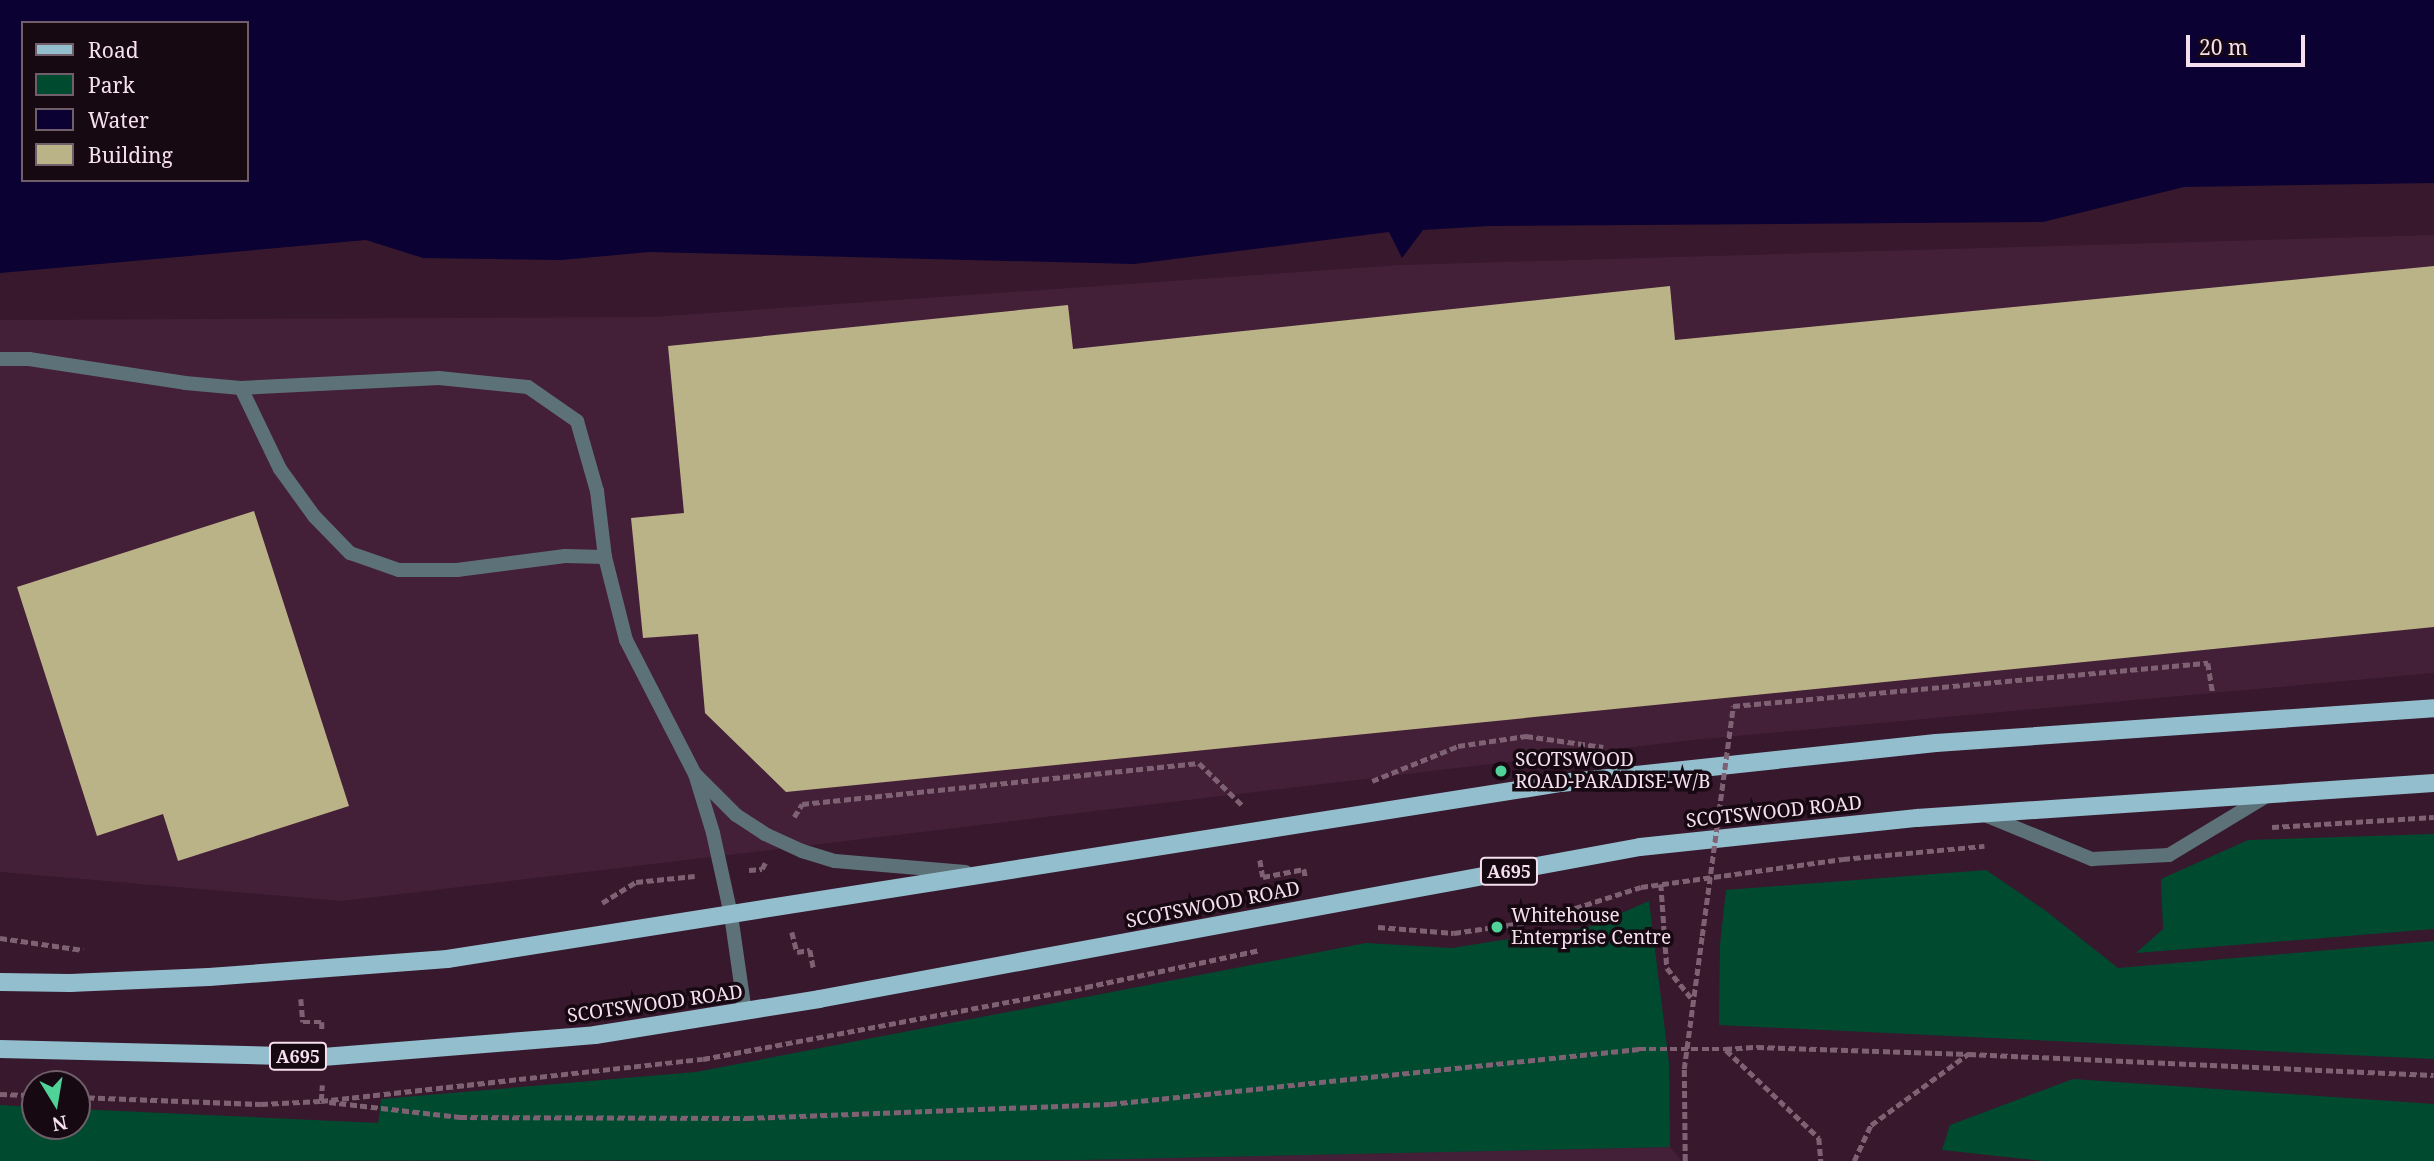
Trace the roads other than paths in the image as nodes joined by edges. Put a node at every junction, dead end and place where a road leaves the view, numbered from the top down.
1 (0, 359) edge
2 (241, 387) junction
3 (606, 557) junction
4 (2434, 708) edge
5 (695, 775) junction
6 (2434, 783) edge
7 (2269, 794) junction
8 (1982, 814) junction
9 (1006, 873) junction
10 (731, 915) junction
11 (0, 982) edge
12 (745, 1012) junction
13 (0, 1049) edge

1 - 2 lane
2 - 3 lane
2 - 3 lane
3 - 5 lane
4 - 9 main road
5 - 9 lane
5 - 10 lane
6 - 7 main road, SCOTSWOOD ROAD / A695
7 - 8 main road, SCOTSWOOD ROAD / A695
7 - 8 lane
8 - 12 main road, SCOTSWOOD ROAD / A695
9 - 10 main road
10 - 11 main road
10 - 12 lane
12 - 13 main road, SCOTSWOOD ROAD / A695

